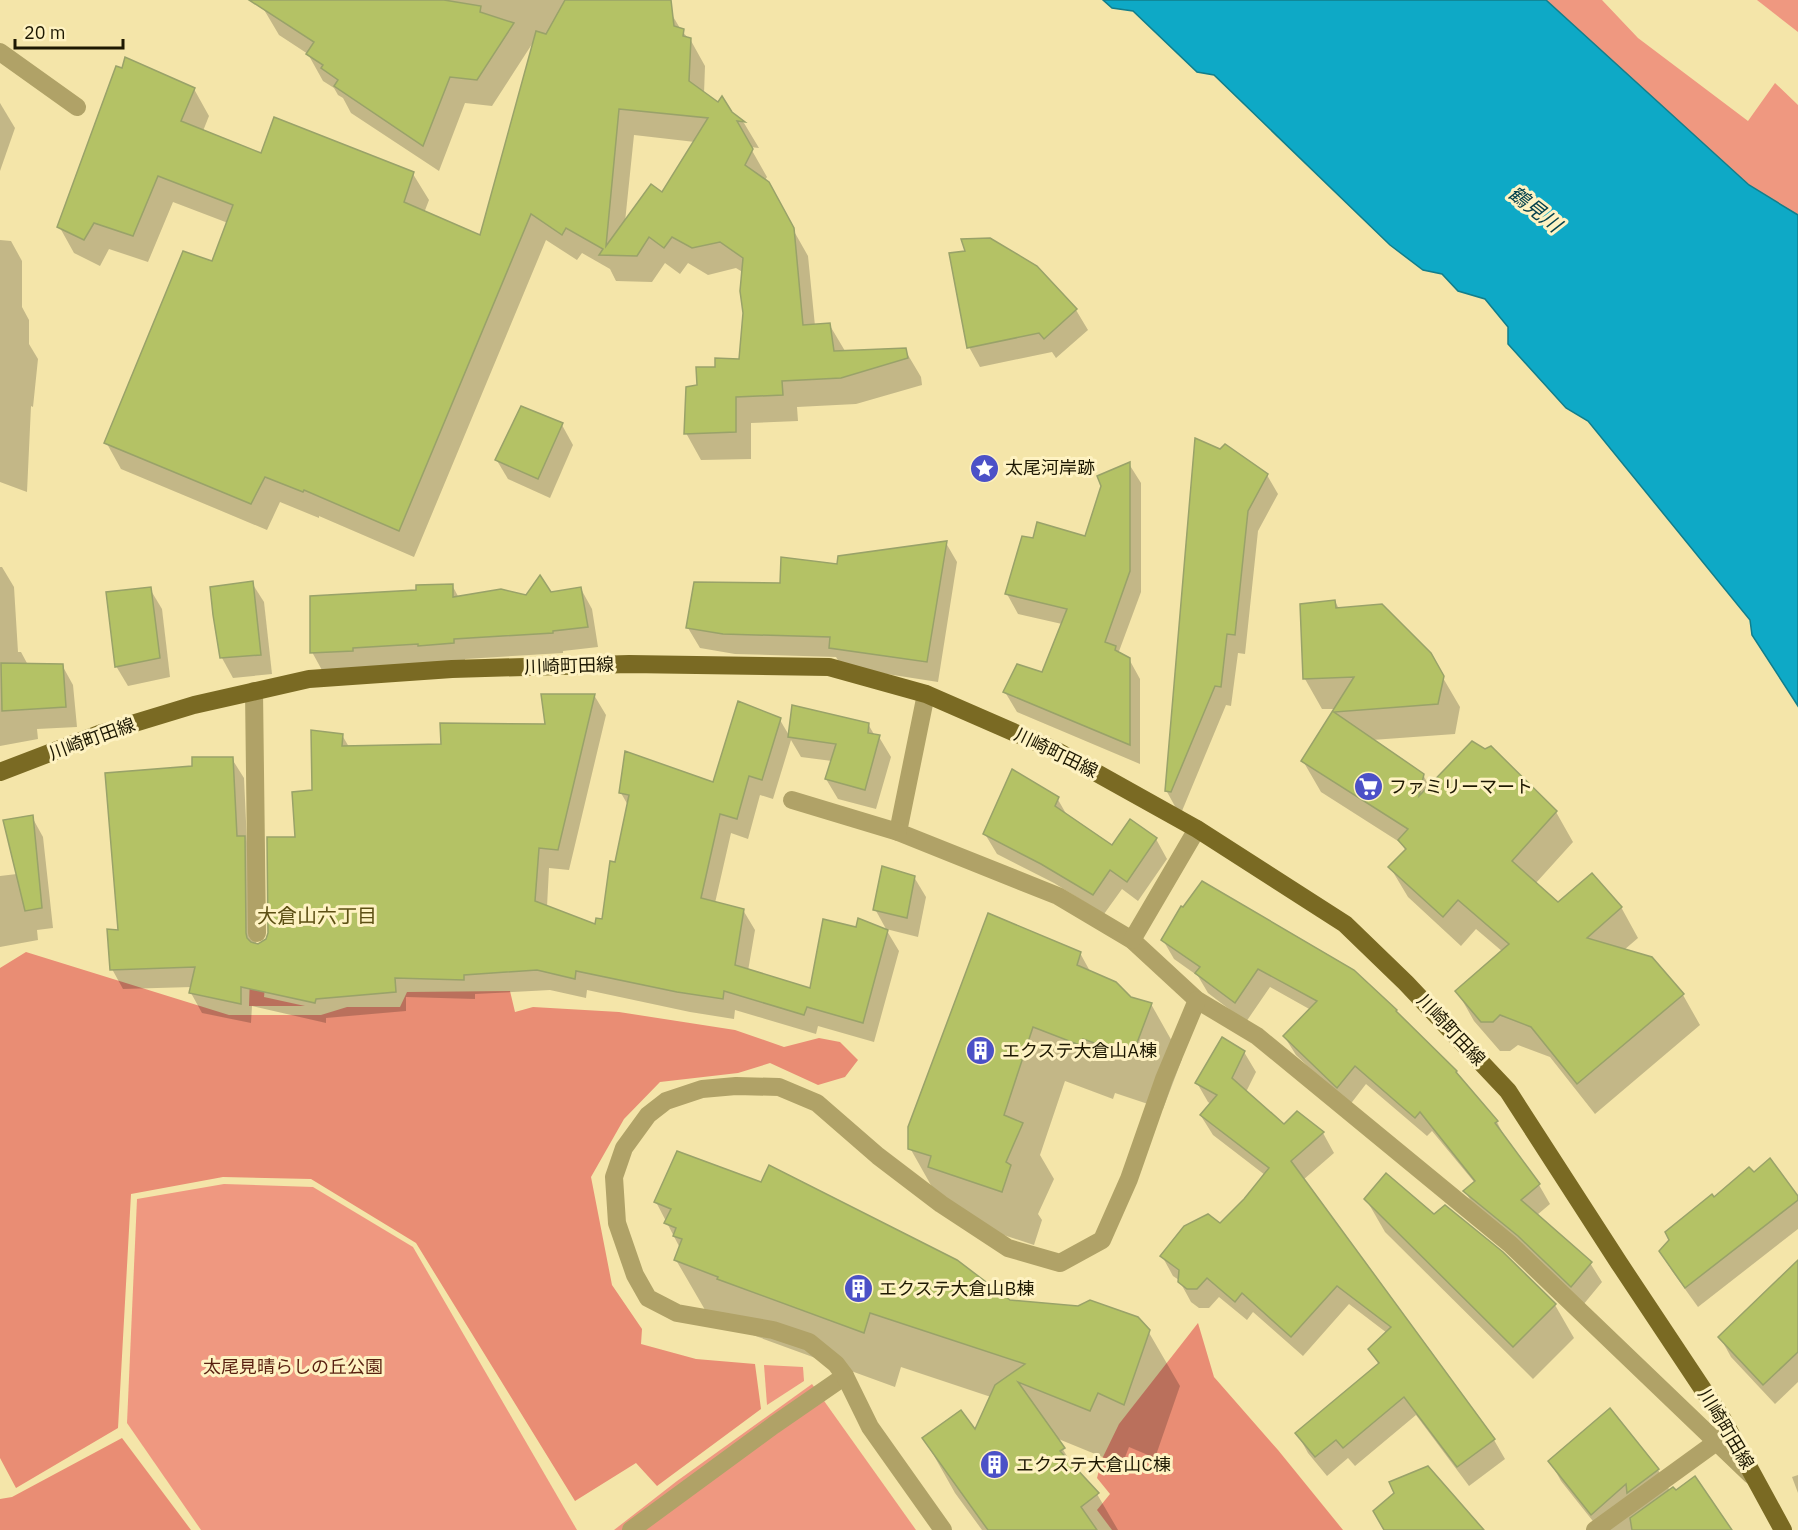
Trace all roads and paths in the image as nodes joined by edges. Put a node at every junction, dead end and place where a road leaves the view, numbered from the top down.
1 (0, 52) edge
2 (77, 107) dead end
3 (254, 691) junction
4 (927, 694) junction
5 (0, 772) edge
6 (792, 800) dead end
7 (1197, 829) junction
8 (898, 832) junction
9 (257, 933) dead end
10 (1132, 940) junction
11 (1197, 1000) junction
12 (845, 1376) junction
13 (1724, 1437) junction
14 (631, 1530) edge
15 (943, 1530) edge
16 (1595, 1530) edge
17 (1783, 1530) edge

1 - 2 street
3 - 4 main road, 川崎町田線
3 - 5 main road, 川崎町田線
3 - 9 street
4 - 7 main road, 川崎町田線
4 - 8 street
6 - 8 street
7 - 10 street
7 - 13 main road, 川崎町田線
8 - 10 street
10 - 11 street
11 - 12 street
11 - 13 street
12 - 14 street
12 - 15 street
13 - 16 street
13 - 17 main road, 川崎町田線

